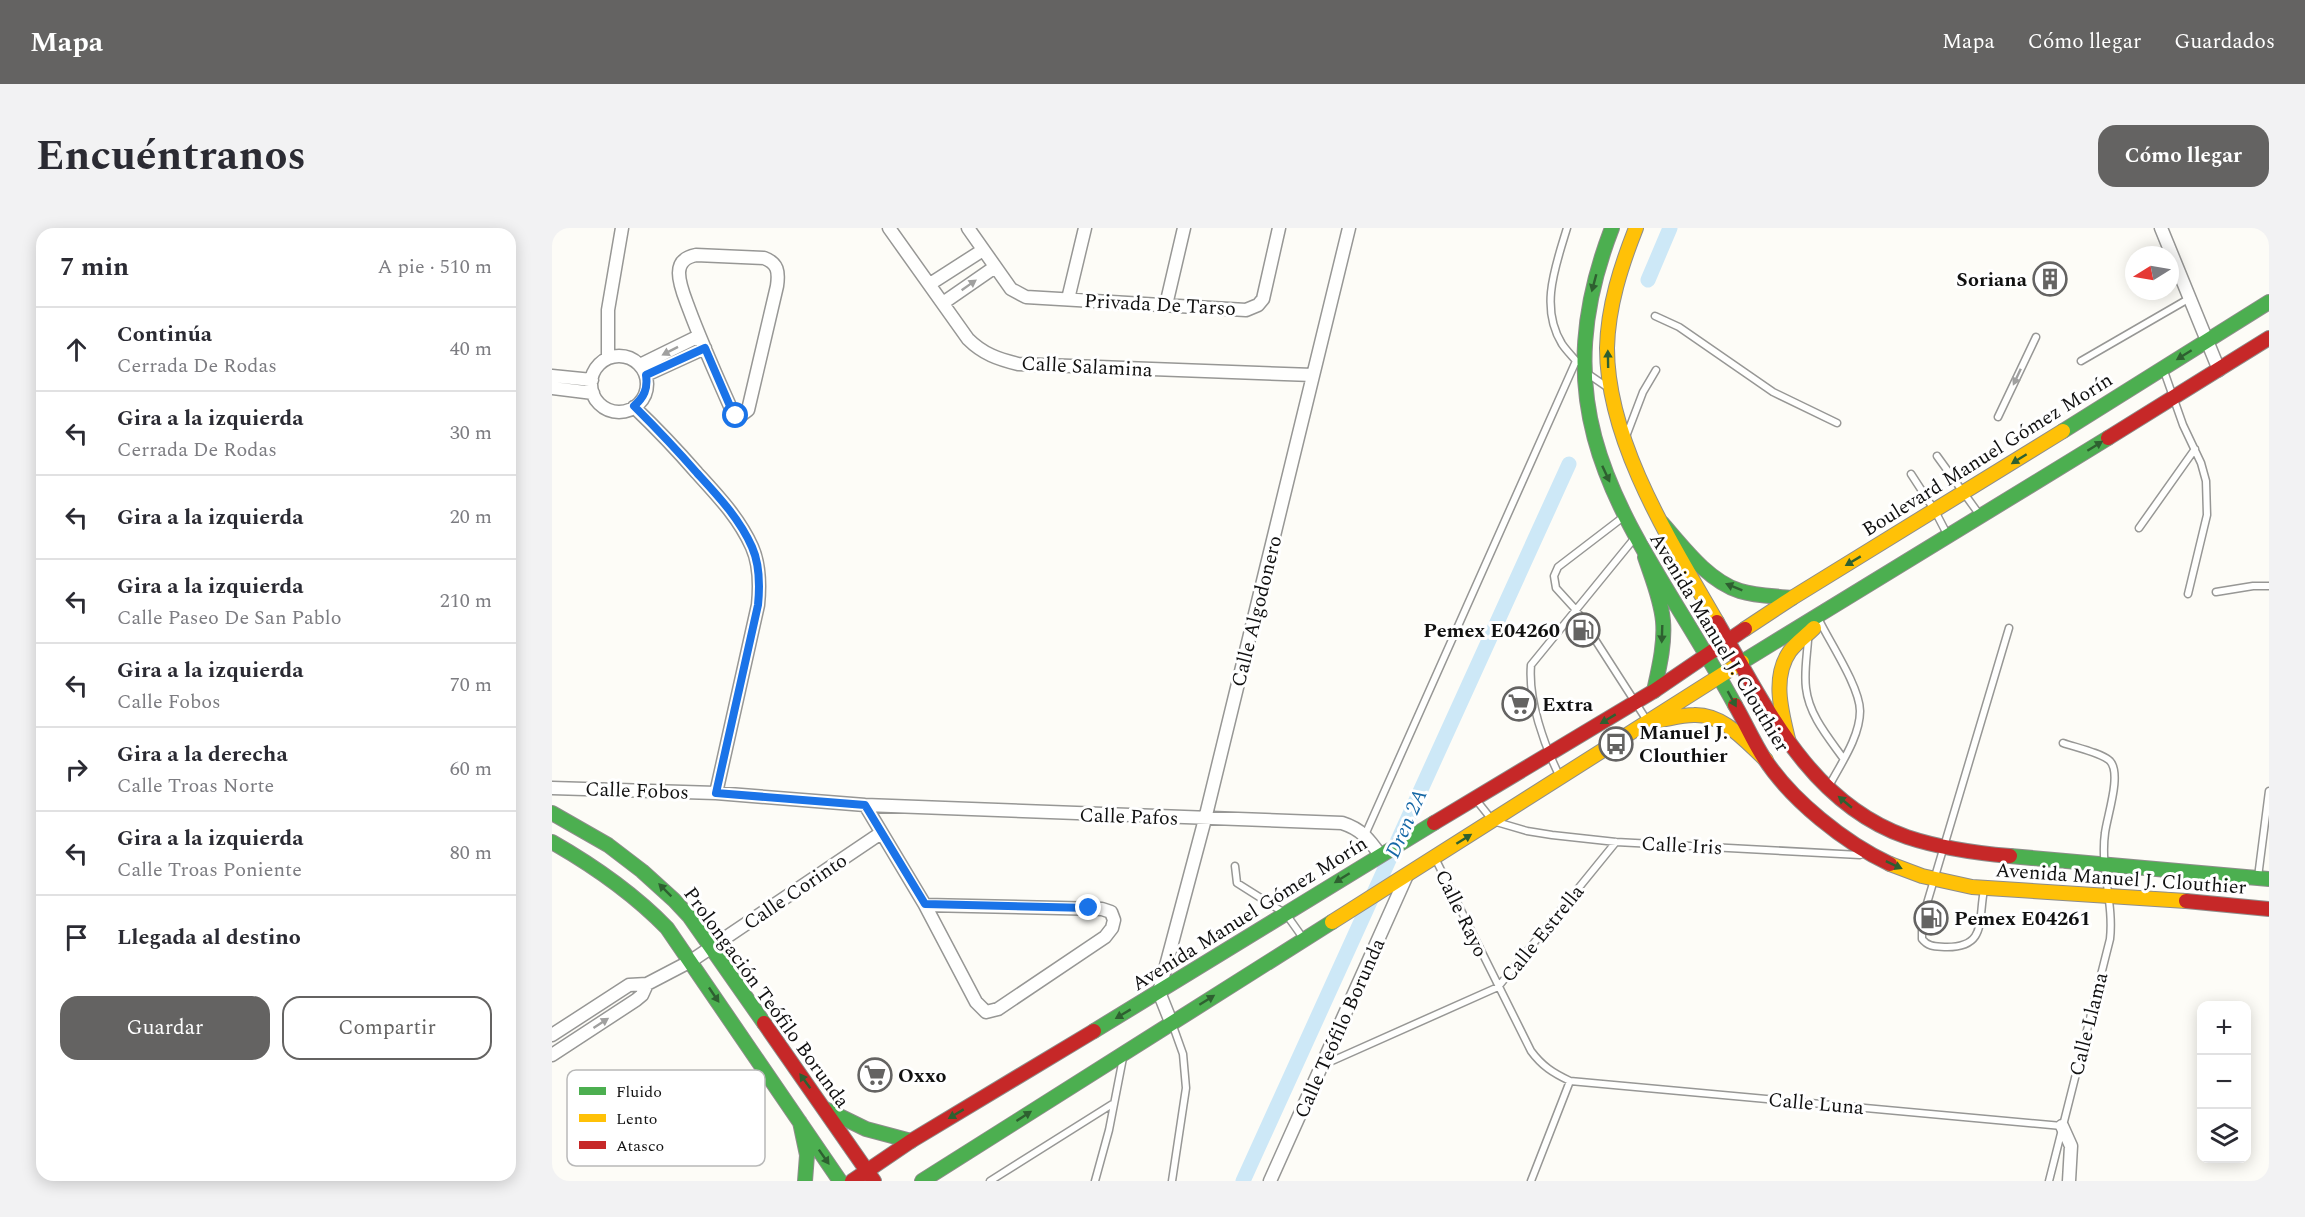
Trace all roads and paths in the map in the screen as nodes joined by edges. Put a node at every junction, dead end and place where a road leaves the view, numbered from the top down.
1 (622, 228) edge
2 (889, 228) edge
3 (968, 228) edge
4 (1085, 228) edge
5 (1184, 228) edge
6 (1279, 228) edge
7 (1349, 228) edge
8 (1567, 228) edge
9 (1612, 228) edge
10 (1636, 228) edge
11 (2161, 228) edge
12 (983, 250) junction
13 (995, 267) junction
14 (930, 284) junction
15 (2190, 297) junction
16 (1068, 299) junction
17 (2269, 302) edge
18 (943, 303) junction
19 (1166, 305) junction
20 (1655, 316) dead end
21 (699, 336) junction
22 (2036, 337) dead end
23 (2269, 338) edge
24 (2206, 340) junction
25 (705, 348) junction
26 (608, 358) junction
27 (2081, 361) dead end
28 (1580, 366) junction
29 (2163, 368) junction
30 (643, 370) junction
31 (1656, 370) dead end
32 (2219, 370) junction
33 (1313, 375) junction
34 (552, 376) edge
35 (592, 380) junction
36 (552, 388) edge
37 (1610, 389) junction
38 (593, 393) junction
39 (2174, 398) junction
40 (634, 406) junction
41 (1998, 417) dead end
42 (1837, 423) dead end
43 (1625, 440) junction
44 (2195, 449) junction
45 (1937, 456) dead end
46 (1911, 474) dead end
47 (1964, 493) junction
48 (1935, 512) junction
49 (1625, 515) junction
50 (1981, 517) junction
51 (1662, 522) junction
52 (2139, 528) dead end
53 (1635, 537) junction
54 (1948, 537) junction
55 (1644, 557) junction
56 (2269, 586) edge
57 (2216, 592) dead end
58 (2187, 594) dead end
59 (1792, 598) junction
60 (1836, 607) junction
61 (1576, 610) junction
62 (1820, 622) junction
63 (2009, 628) dead end
64 (1809, 633) junction
65 (1728, 642) junction
66 (1706, 656) junction
67 (1741, 663) junction
68 (1719, 677) junction
69 (1654, 691) junction
70 (1635, 702) junction
71 (1649, 723) junction
72 (1789, 743) junction
73 (2063, 743) dead end
74 (1549, 754) junction
75 (1843, 758) junction
76 (1766, 760) junction
77 (1561, 778) junction
78 (552, 788) edge
79 (1828, 788) junction
80 (2269, 791) edge
81 (716, 793) junction
82 (1474, 798) junction
83 (865, 805) junction
84 (552, 813) edge
85 (1205, 819) junction
86 (1493, 821) junction
87 (881, 833) junction
88 (1365, 835) junction
89 (552, 842) edge
90 (1616, 842) junction
91 (1945, 847) junction
92 (1386, 851) junction
93 (1873, 855) junction
94 (1434, 858) junction
95 (2105, 865) junction
96 (1235, 866) dead end
97 (1407, 874) junction
98 (2264, 878) edge
99 (1934, 879) junction
100 (1984, 888) junction
101 (2108, 895) junction
102 (925, 904) junction
103 (2269, 909) edge
104 (1925, 910) dead end
105 (1286, 914) junction
106 (1922, 926) dead end
107 (1304, 939) junction
108 (711, 947) junction
109 (691, 961) junction
110 (647, 984) junction
111 (1498, 987) junction
112 (1159, 992) junction
113 (1171, 1022) junction
114 (556, 1032) edge
115 (569, 1044) junction
116 (1125, 1052) junction
117 (552, 1055) edge
118 (1322, 1065) junction
119 (764, 1070) edge
120 (765, 1071) edge
121 (1570, 1081) junction
122 (1114, 1103) junction
123 (821, 1104) junction
124 (798, 1120) junction
125 (2062, 1126) junction
126 (910, 1141) junction
127 (870, 1176) edge
128 (934, 1177) edge
129 (805, 1181) edge
130 (840, 1181) edge
131 (852, 1181) edge
132 (922, 1181) edge
133 (990, 1181) edge
134 (1095, 1181) edge
135 (1172, 1181) edge
136 (1270, 1181) edge
137 (1531, 1181) edge
138 (2049, 1181) edge
139 (2069, 1181) edge

1 - 26 street
2 - 14 street, Calle Salamina
3 - 12 street, Privada De Tarso
4 - 16 street
5 - 19 street
6 - 19 street, Privada De Tarso
7 - 33 street, Calle Algodonero
8 - 28 lane
9 -> 28 main road, Avenida Manuel J. Clouthier
37 -> 10 main road, Avenida Manuel J. Clouthier
11 - 15 street
12 - 13 street, Privada De Tarso
12 - 14 street
13 - 16 street, Privada De Tarso
18 -> 13 street
14 - 18 street, Calle Salamina
15 - 24 street
15 - 27 lane
16 - 19 street, Privada De Tarso
17 - 24 main road, Boulevard Manuel Gómez Morín
18 - 33 street, Calle Salamina
20 - 42 lane
21 - 25 street
21 - 25 street
21 -> 30 street
22 -> 41 lane
23 - 32 main road
24 -> 29 main road, Boulevard Manuel Gómez Morín
24 - 32 street
25 - 30 street
26 - 30 street
26 - 35 street
28 - 37 lane
28 -> 49 main road, Avenida Manuel J. Clouthier
28 - 88 lane
29 - 39 lane
29 -> 47 main road, Boulevard Manuel Gómez Morín
30 - 40 street
31 - 43 lane
32 - 39 main road
33 - 85 street, Calle Algodonero
34 - 35 street
35 - 38 street
36 - 38 street
37 - 43 main road, Avenida Manuel J. Clouthier
38 - 40 street
39 - 44 lane
50 -> 39 main road
40 - 81 street
43 - 51 main road, Avenida Manuel J. Clouthier
44 - 52 lane
44 - 58 lane
45 - 47 lane
46 - 48 lane
47 - 48 main road, Boulevard Manuel Gómez Morín
47 - 50 lane
48 - 54 lane
48 -> 59 main road, Boulevard Manuel Gómez Morín
49 - 53 main road, Avenida Manuel J. Clouthier
49 - 61 lane
50 - 54 main road
59 -> 51 main road
51 - 65 main road, Avenida Manuel J. Clouthier
53 - 55 main road, Avenida Manuel J. Clouthier
53 - 61 lane
54 - 60 main road
55 - 66 main road, Avenida Manuel J. Clouthier
55 -> 69 main road
56 - 57 lane
59 - 65 main road, Boulevard Manuel Gómez Morín
60 - 62 main road
60 - 67 main road
61 - 70 lane
61 - 74 lane
62 - 64 main road
62 - 75 lane
63 - 91 lane
64 - 72 main road
64 - 75 lane
65 - 66 main road, Avenida Manuel Gómez Morín
65 - 67 main road, Avenida Manuel J. Clouthier
66 - 68 main road, Avenida Manuel J. Clouthier
66 - 69 main road, Avenida Manuel Gómez Morín
67 - 68 main road
67 - 72 main road, Avenida Manuel J. Clouthier
68 - 71 main road
68 -> 76 main road, Avenida Manuel J. Clouthier
69 - 70 main road, Avenida Manuel Gómez Morín
70 - 71 lane
70 -> 74 main road, Avenida Manuel Gómez Morín
71 - 76 main road
71 - 77 main road
72 - 79 main road, Avenida Manuel J. Clouthier
73 - 95 lane, Calle Llama
74 - 77 lane
74 - 82 main road, Avenida Manuel Gómez Morín
75 - 79 lane
76 - 93 main road, Avenida Manuel J. Clouthier
77 - 86 main road
78 - 81 street, Calle Fobos
91 -> 79 main road, Avenida Manuel J. Clouthier
80 - 98 lane
81 - 83 street, Calle Fobos
82 - 86 lane
82 - 92 main road, Avenida Manuel Gómez Morín
83 - 85 street, Calle Pafos
83 - 87 street
108 -> 84 main road, Prolongación Teófilo Borunda
85 - 88 street, Calle Pafos
85 - 112 street, Calle Algodonero
86 - 90 lane, Calle Iris
94 -> 86 main road
87 - 102 street
87 - 108 street, Calle Corinto
88 - 92 street, Calle Pafos
89 - 109 main road, Prolongación Teófilo Borunda
90 - 93 lane, Calle Iris
90 - 111 lane, Calle Estrella
91 - 95 main road, Avenida Manuel J. Clouthier
91 - 99 lane
92 -> 105 main road, Avenida Manuel Gómez Morín
93 -> 99 main road, Avenida Manuel J. Clouthier
94 - 97 main road
94 - 111 lane, Calle Rayo
95 - 98 main road, Avenida Manuel J. Clouthier
95 - 101 lane, Calle Llama
96 - 105 lane
97 - 107 main road
97 - 118 street, Calle Teófilo Borunda
99 - 100 main road, Avenida Manuel J. Clouthier
99 - 104 lane
100 - 101 main road, Avenida Manuel J. Clouthier
100 - 106 lane
101 - 103 main road, Avenida Manuel J. Clouthier
101 - 125 lane, Calle Llama
102 - 102 street
105 - 107 lane
105 - 112 main road, Avenida Manuel Gómez Morín
113 -> 107 main road
108 - 109 street, Calle Corinto
123 -> 108 main road, Prolongación Teófilo Borunda
109 - 110 street, Calle Corinto
109 -> 119 main road, Prolongación Teófilo Borunda
110 - 114 street, Calle Corinto
115 -> 110 street, Calle Corinto
111 - 118 lane, Calle Estrella
111 - 121 lane, Calle Rayo
112 - 113 street
112 -> 126 main road, Avenida Manuel Gómez Morín
113 - 116 main road
113 - 135 lane
114 - 115 street
115 - 117 street, Calle Corinto
116 - 122 lane
128 -> 116 main road
118 - 136 street, Calle Teófilo Borunda
120 -> 124 main road, Prolongación Teófilo Borunda
121 - 125 lane, Calle Luna
121 - 137 lane
122 - 133 lane
122 - 134 lane
123 - 124 main road
123 - 126 main road
123 - 127 main road, Prolongación Teófilo Borunda
124 - 129 main road
124 -> 130 main road, Prolongación Teófilo Borunda
125 - 138 lane, Calle Llama
125 - 139 street
126 - 127 main road, Avenida Manuel Gómez Morín
127 - 131 main road, Avenida Manuel Gómez Morín
128 - 132 main road

